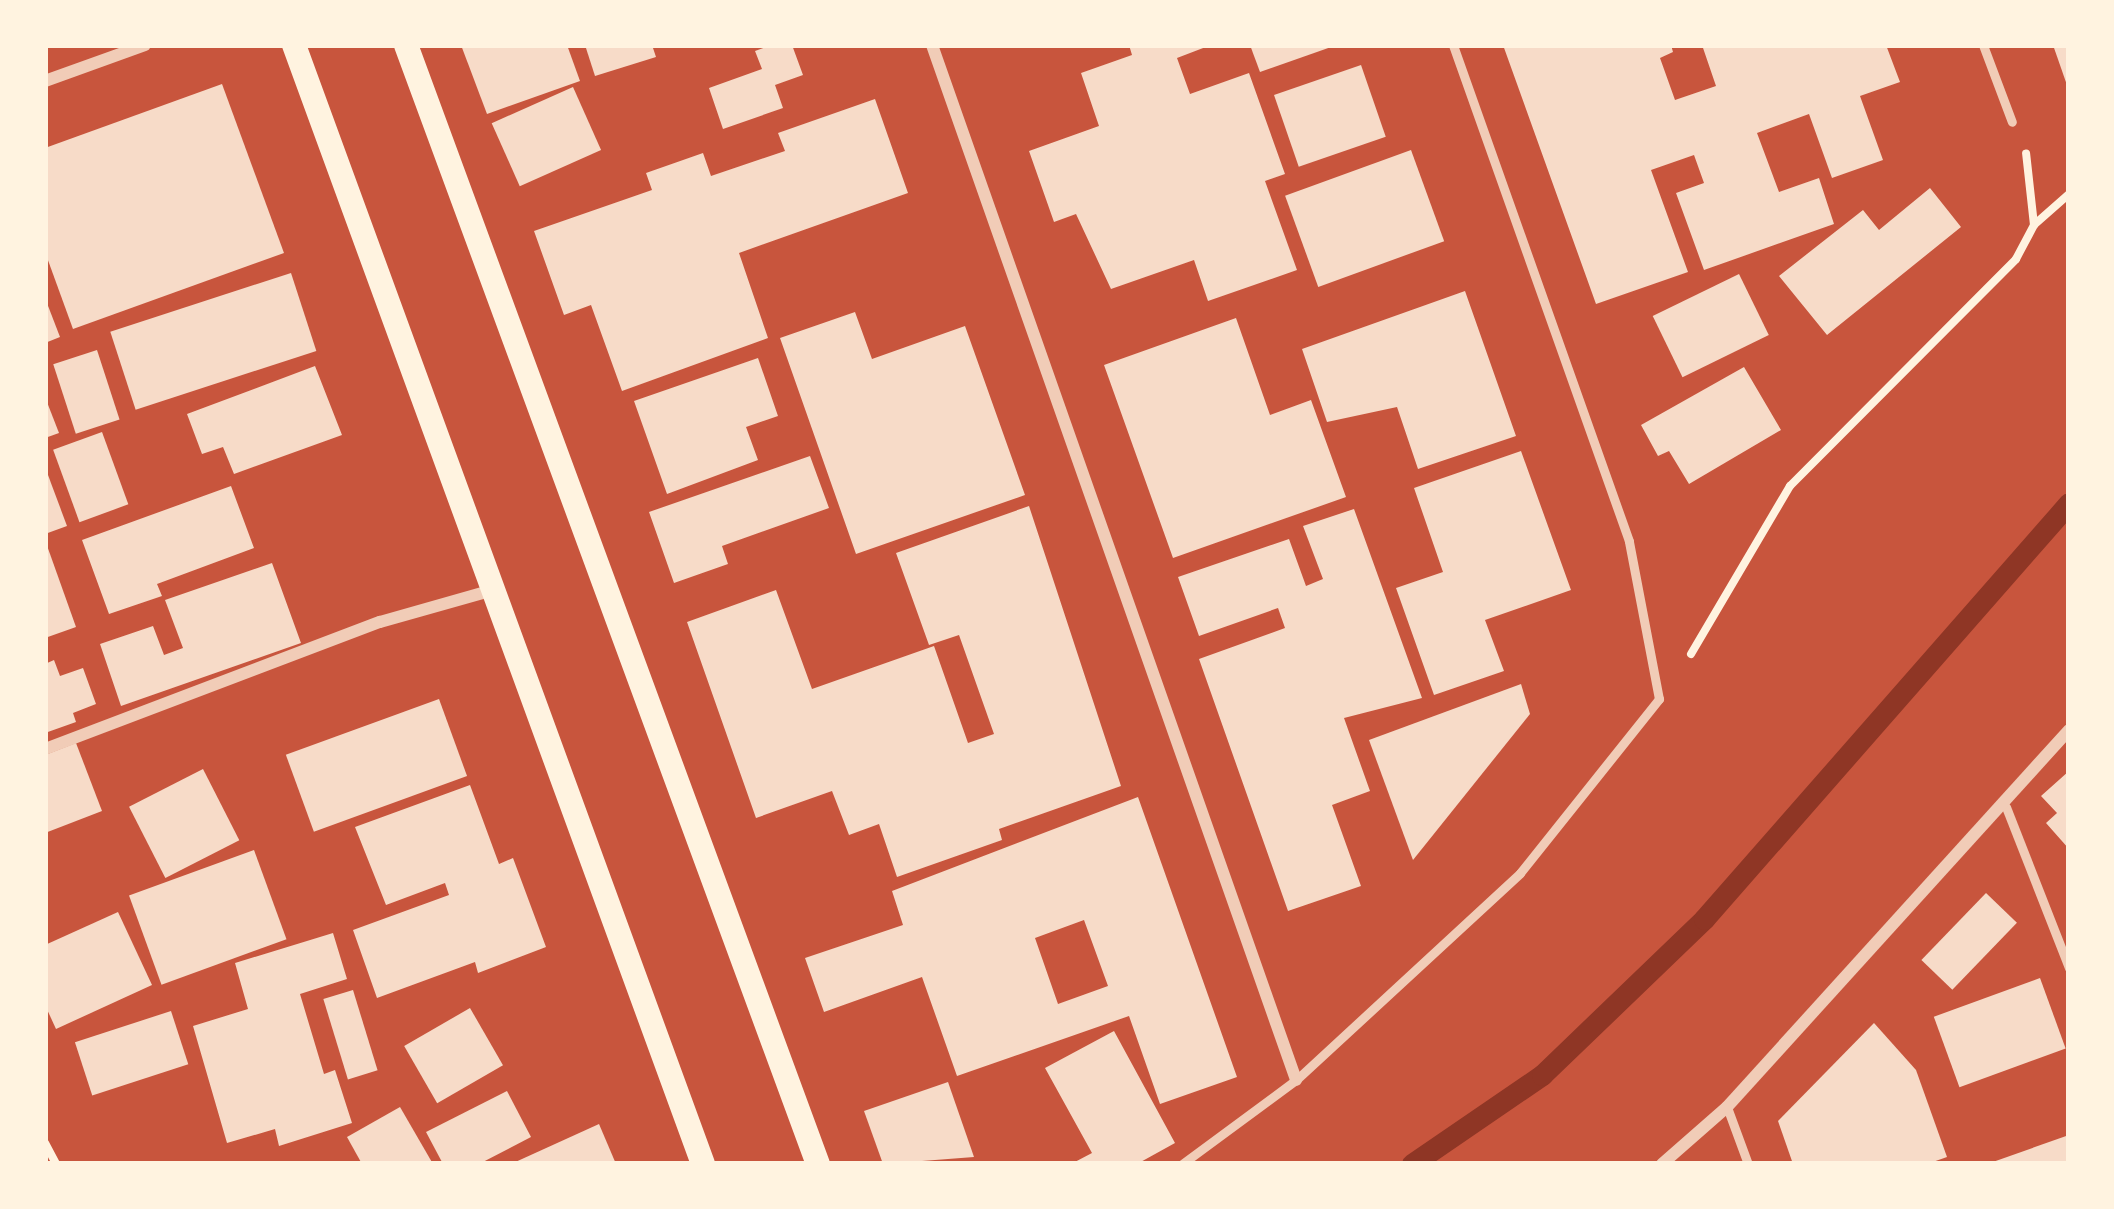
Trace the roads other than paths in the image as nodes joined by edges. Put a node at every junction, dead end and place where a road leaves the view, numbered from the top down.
1 (145, 45) edge
2 (294, 45) edge
3 (406, 45) edge
4 (932, 45) edge
5 (1453, 45) edge
6 (1983, 45) edge
7 (45, 80) edge
8 (2012, 122) road end
9 (493, 590) junction
10 (2069, 730) edge
11 (45, 749) edge
12 (2006, 807) junction
13 (2069, 968) edge
14 (1296, 1079) junction
15 (1727, 1107) junction
16 (704, 1164) edge
17 (818, 1164) edge
18 (1181, 1164) edge
19 (1662, 1164) edge
20 (1748, 1164) edge

1 - 7 street
2 - 9 main road
3 - 17 main road
4 - 14 street
5 - 14 lane
6 - 8 lane
9 - 11 street
9 - 16 main road
10 - 12 street
12 - 13 lane
12 - 15 street
14 - 18 lane
15 - 19 street
15 - 20 lane

